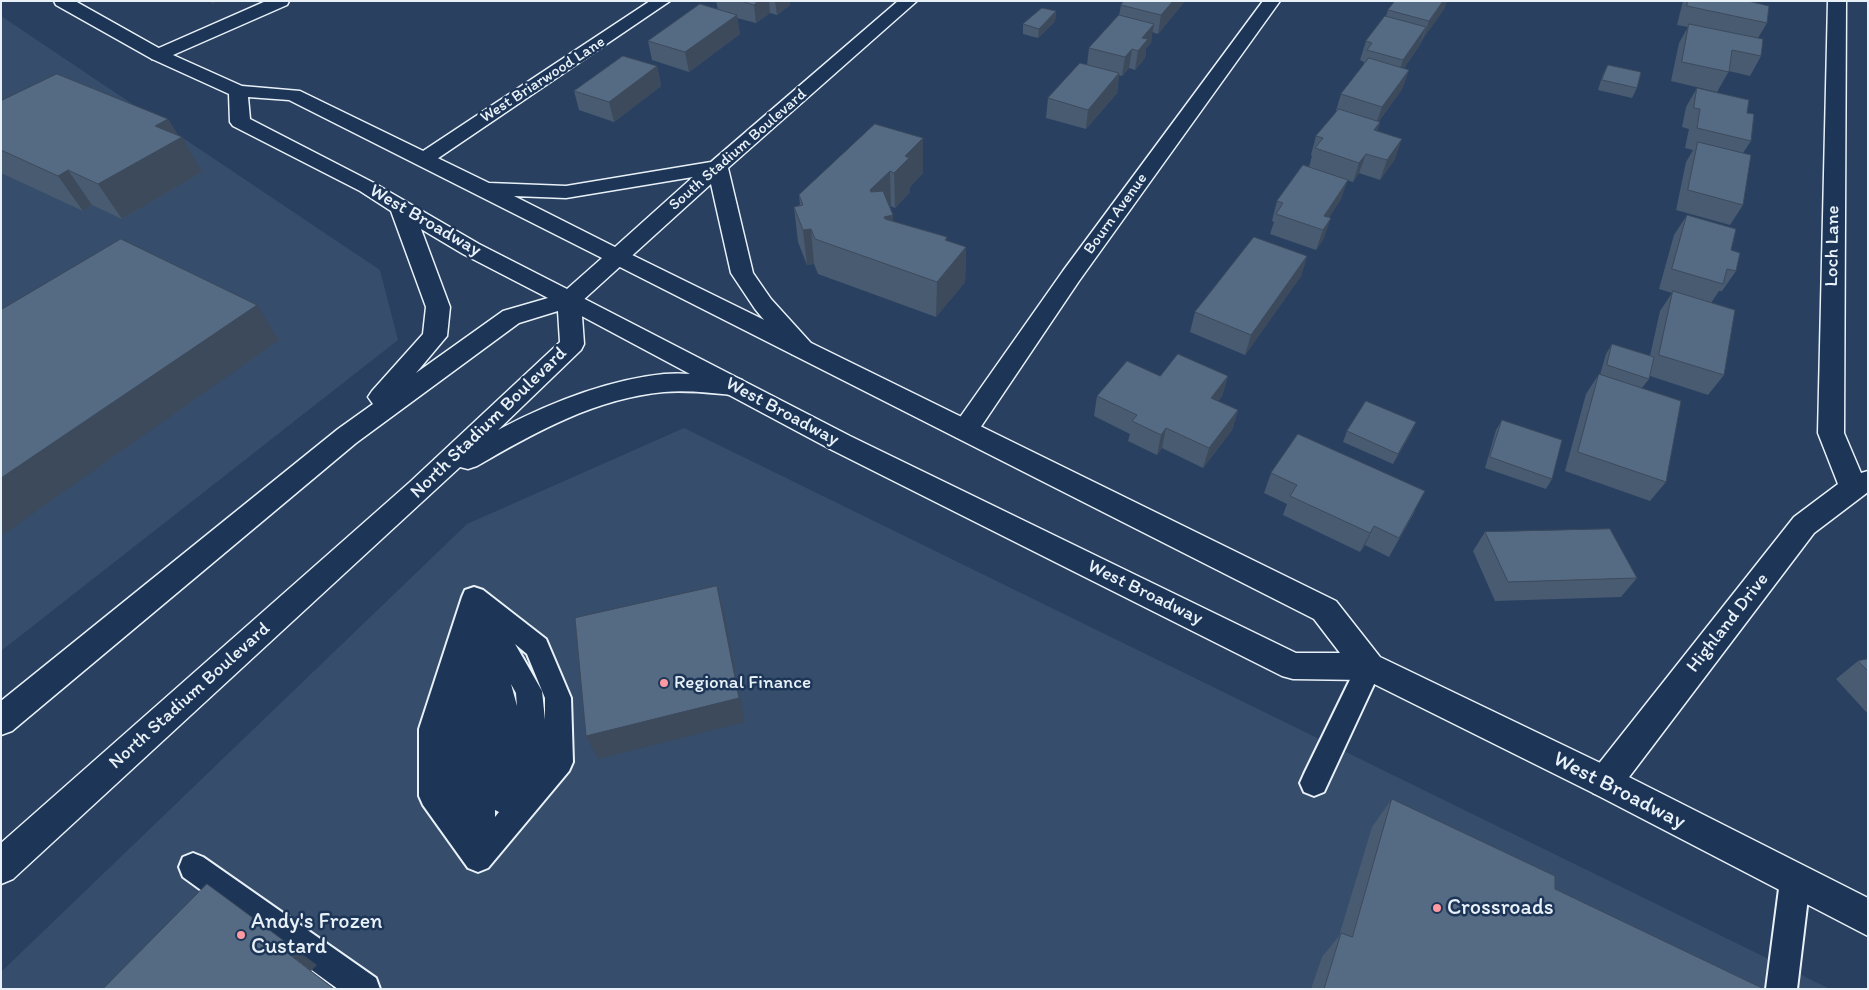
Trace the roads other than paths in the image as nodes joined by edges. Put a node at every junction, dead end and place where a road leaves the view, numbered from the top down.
1 (62, 1) edge
2 (281, 1) edge
3 (662, 1) edge
4 (909, 1) edge
5 (1272, 1) edge
6 (1837, 1) edge
7 (158, 55) junction
8 (238, 91) junction
9 (424, 159) junction
10 (717, 167) junction
11 (482, 188) junction
12 (400, 206) junction
13 (616, 256) junction
14 (569, 300) junction
15 (801, 348) junction
16 (733, 386) junction
17 (964, 430) junction
18 (347, 436) junction
19 (1860, 484) edge
20 (420, 489) junction
21 (474, 597) junction
22 (1369, 667) junction
23 (1, 721) edge
24 (1605, 782) junction
25 (1314, 783) dead end
26 (478, 858) junction
27 (1, 867) edge
28 (193, 867) dead end
29 (1795, 881) junction
30 (1868, 918) edge
31 (365, 989) edge
32 (1781, 989) edge

1 - 7 main road, West Broadway
2 - 7 main road
3 - 9 main road, West Briarwood Lane
4 - 10 main road, South Stadium Boulevard
5 - 17 main road, Bourn Avenue
6 - 19 main road, Loch Lane
7 - 8 main road, West Broadway
8 - 9 main road, West Broadway
8 - 12 main road, West Broadway
9 - 11 main road, West Broadway
10 - 11 main road
10 - 13 main road, South Stadium Boulevard
10 - 15 main road
11 - 13 main road, West Broadway
12 - 14 main road, West Broadway
12 - 18 main road
13 - 14 main road, South Stadium Boulevard
13 - 15 main road, West Broadway
14 - 16 main road, West Broadway
14 - 18 main road
14 - 20 main road, North Stadium Boulevard
15 - 17 main road, West Broadway
16 - 20 main road
16 - 22 main road, West Broadway
17 - 22 main road, West Broadway
18 - 23 main road
19 - 24 main road, Highland Drive
20 - 27 main road, North Stadium Boulevard
21 - 26 lane
21 - 26 lane
21 - 26 lane
22 - 24 main road, West Broadway
22 - 25 lane
24 - 29 main road, West Broadway
28 - 31 lane
29 - 30 main road, West Broadway
29 - 32 lane

